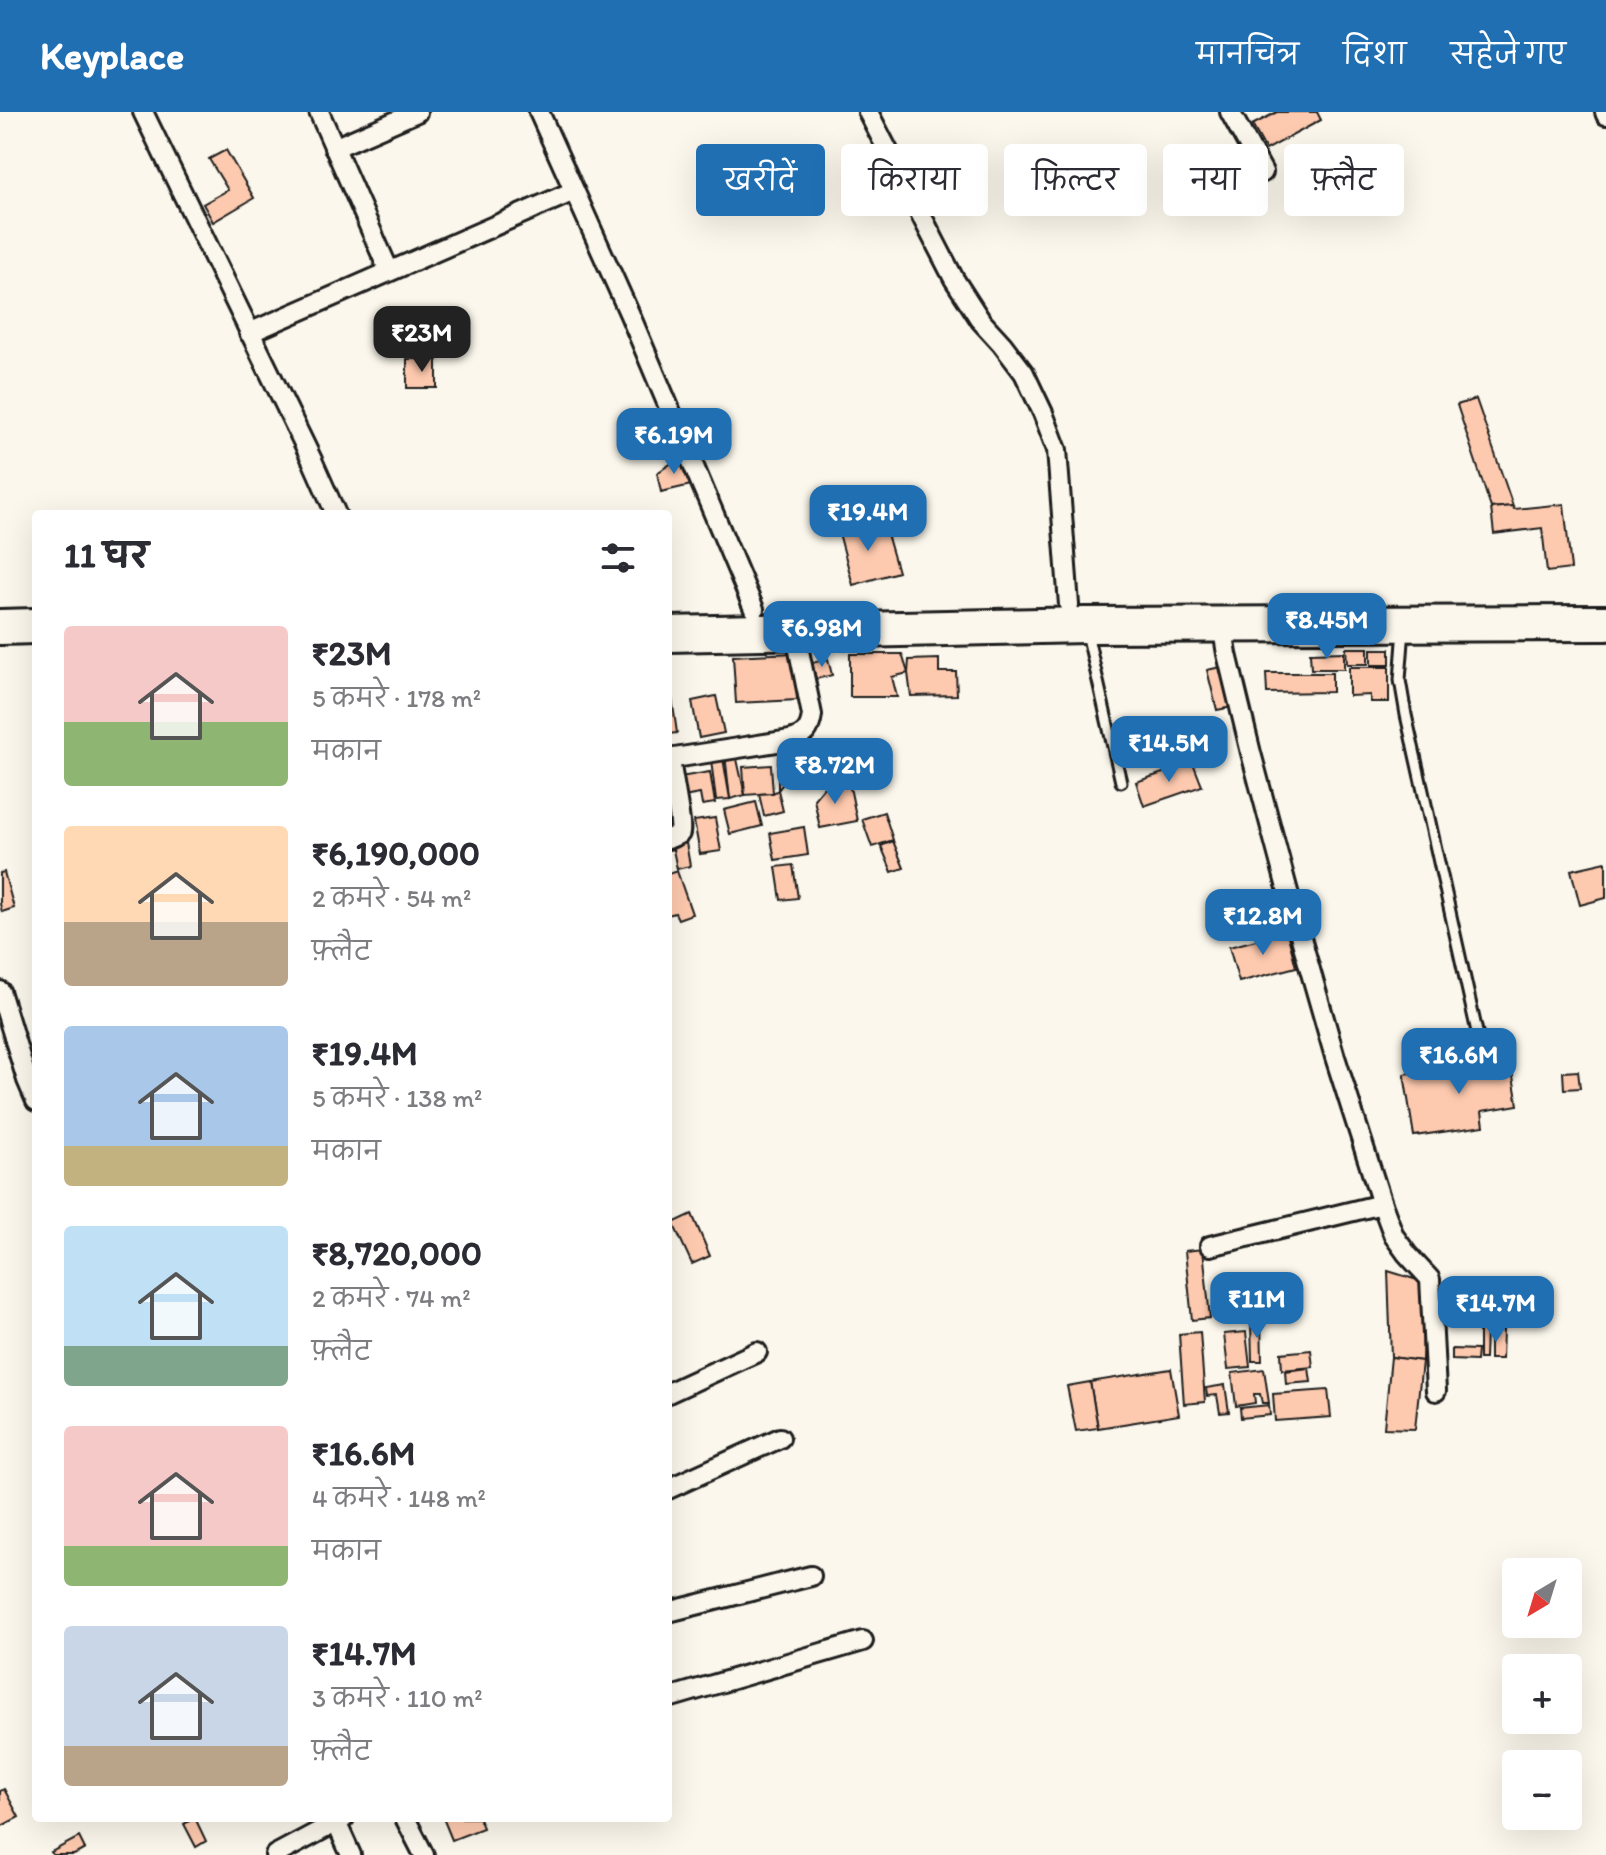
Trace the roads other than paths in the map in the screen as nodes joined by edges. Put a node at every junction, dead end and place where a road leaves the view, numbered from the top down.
1 (143, 112) edge
2 (319, 112) edge
3 (417, 112) edge
4 (539, 112) edge
5 (1230, 112) edge
6 (871, 113) edge
7 (1248, 144) edge
8 (334, 148) junction
9 (574, 191) junction
10 (389, 271) junction
11 (249, 333) junction
12 (334, 510) edge
13 (1606, 601) edge
14 (754, 609) junction
15 (672, 611) edge
16 (1077, 615) junction
17 (1606, 623) edge
18 (1222, 624) junction
19 (1404, 624) junction
20 (32, 626) edge
21 (0, 627) edge
22 (795, 631) junction
23 (672, 634) edge
24 (32, 646) edge
25 (0, 647) edge
26 (672, 759) edge
27 (1121, 782) dead end
28 (672, 800) edge
29 (672, 837) edge
30 (0, 991) edge
31 (1479, 1041) dead end
32 (32, 1092) edge
33 (1382, 1204) junction
34 (1210, 1246) dead end
35 (757, 1352) dead end
36 (672, 1391) edge
37 (1436, 1391) dead end
38 (780, 1438) dead end
39 (672, 1487) edge
40 (811, 1576) dead end
41 (672, 1611) edge
42 (863, 1641) dead end
43 (672, 1697) edge
44 (336, 1822) edge
45 (341, 1822) edge
46 (407, 1822) edge
47 (275, 1855) edge
48 (351, 1855) edge
49 (424, 1855) edge

1 - 11 street
2 - 8 street
3 - 8 street
4 - 9 street
5 - 7 street
6 - 16 street
8 - 10 street
9 - 10 street
9 - 14 street
10 - 11 street
11 - 12 street
13 - 16 highway
14 - 15 highway
14 - 16 highway
16 - 18 highway
16 - 22 highway
16 - 27 lane
17 - 19 highway
18 - 19 highway
18 - 33 street
19 - 31 lane
20 - 21 highway
22 - 23 highway
22 - 26 street
24 - 25 highway
28 - 29 street
30 - 32 street
33 - 34 street
33 - 37 street
35 - 36 street
38 - 39 street
40 - 41 street
42 - 43 street
44 - 47 street
45 - 48 street
46 - 49 street

